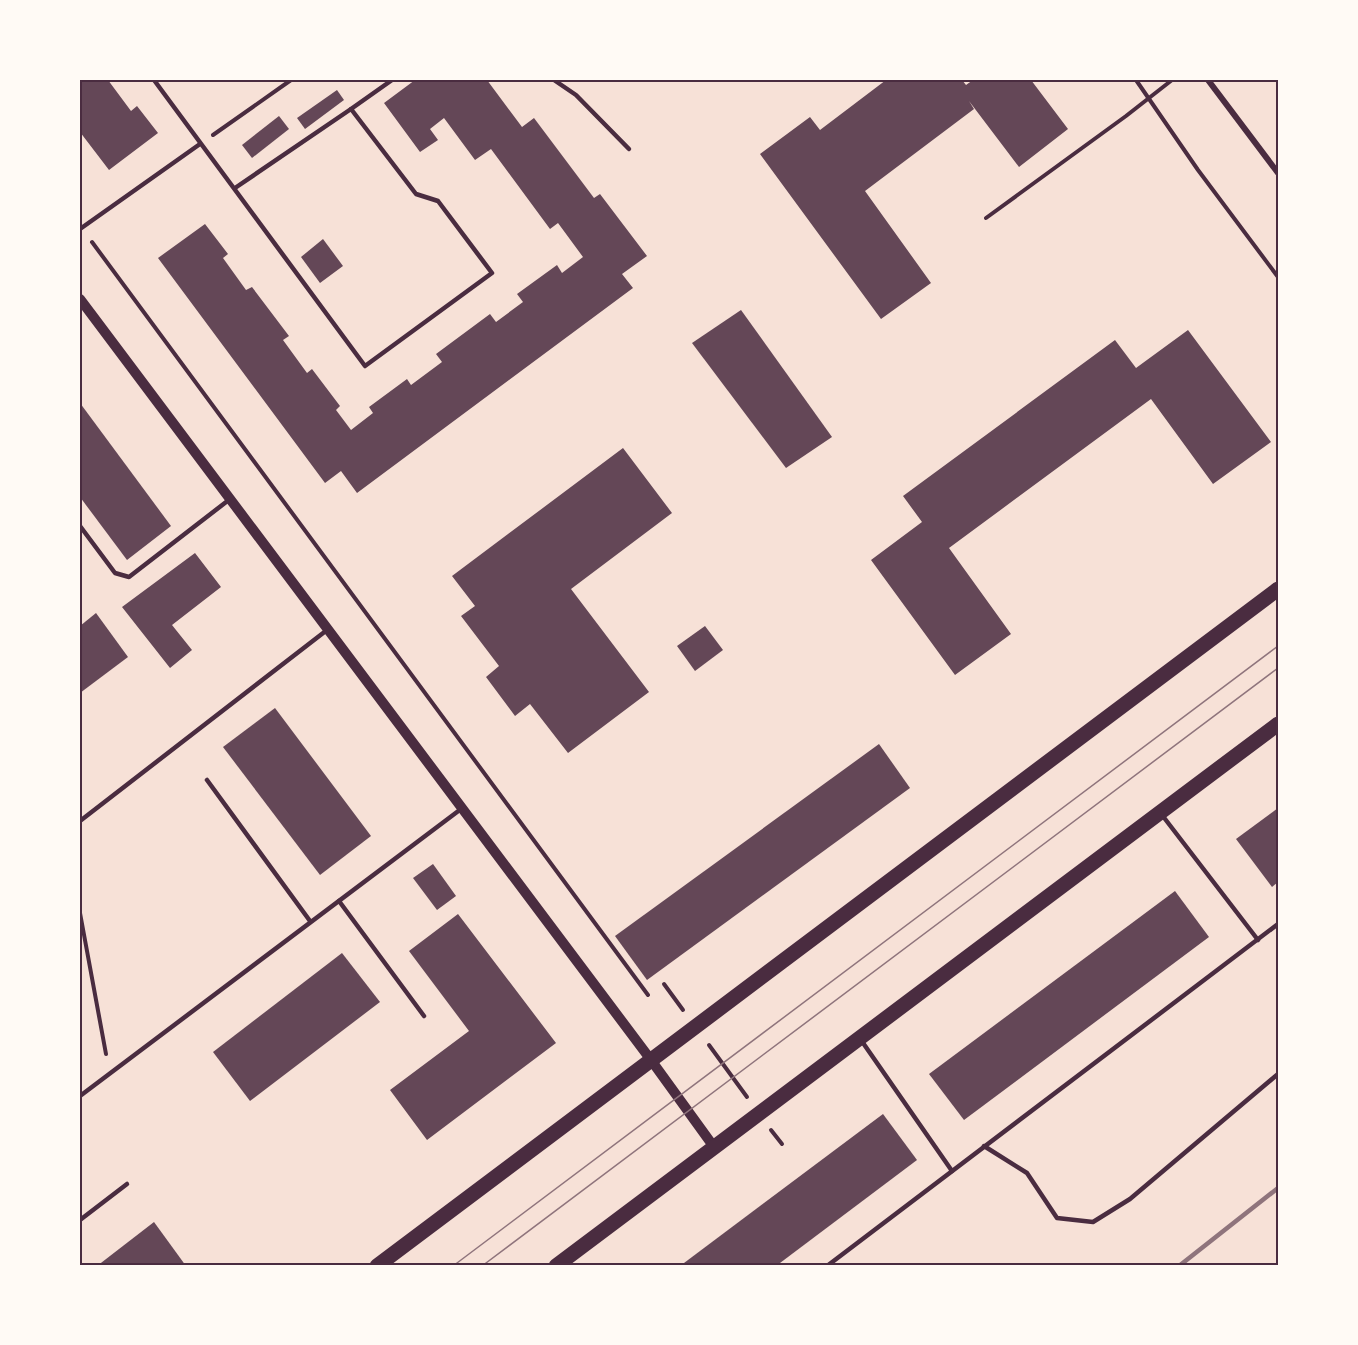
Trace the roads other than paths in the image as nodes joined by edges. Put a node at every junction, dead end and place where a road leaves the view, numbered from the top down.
1 (154, 80) edge
2 (392, 80) edge
3 (554, 80) edge
4 (1208, 80) edge
5 (351, 109) junction
6 (200, 144) junction
7 (629, 149) dead end
8 (1278, 173) edge
9 (235, 188) junction
10 (81, 229) edge
11 (80, 300) edge
12 (230, 499) junction
13 (80, 526) edge
14 (1278, 589) edge
15 (328, 630) junction
16 (1278, 724) edge
17 (207, 780) dead end
18 (461, 809) junction
19 (1160, 812) junction
20 (80, 821) edge
21 (339, 901) junction
22 (310, 921) junction
23 (1278, 924) edge
24 (1258, 940) junction
25 (424, 1016) dead end
26 (859, 1038) junction
27 (651, 1060) junction
28 (1278, 1074) edge
29 (80, 1096) edge
30 (984, 1146) junction
31 (714, 1147) junction
32 (952, 1171) junction
33 (127, 1184) dead end
34 (80, 1220) edge
35 (560, 1264) edge
36 (377, 1266) edge
37 (827, 1266) edge

1 - 6 lane
2 - 5 lane
3 - 7 lane
4 - 8 street
5 - 9 lane
5 - 9 lane
6 - 9 lane
6 - 10 lane
11 - 12 street
12 - 13 lane
12 - 15 street
14 - 27 main road
15 - 18 street
15 - 20 lane
16 - 19 main road
17 - 22 lane
18 - 21 lane
18 - 27 street
19 - 24 lane
19 - 26 main road
21 - 22 lane
21 - 25 lane
22 - 29 lane
23 - 24 lane
24 - 30 lane
26 - 31 main road
26 - 32 lane
27 - 31 street
27 - 36 main road
28 - 30 lane
30 - 32 lane
31 - 35 main road
32 - 37 lane
33 - 34 lane

